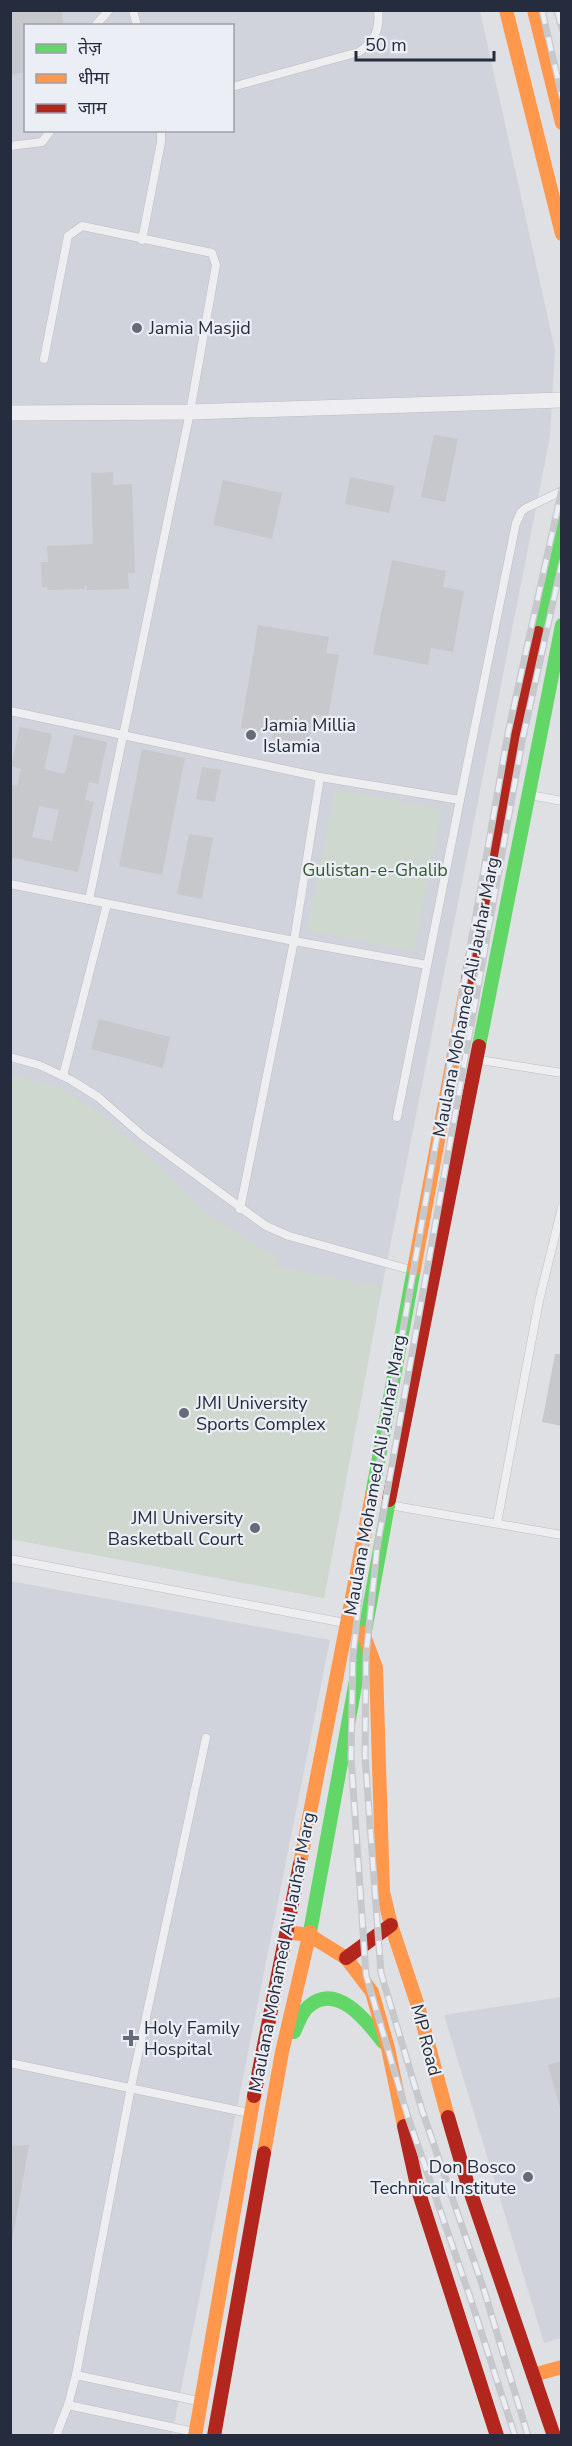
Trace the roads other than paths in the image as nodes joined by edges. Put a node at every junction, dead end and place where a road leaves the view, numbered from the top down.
1 (109, 10) edge
2 (378, 10) edge
3 (506, 10) edge
4 (534, 10) edge
5 (96, 24) edge
6 (234, 86) edge
7 (561, 116) edge
8 (50, 132) edge
9 (160, 132) edge
10 (10, 146) edge
11 (561, 234) edge
12 (142, 240) junction
13 (44, 359) dead end
14 (561, 400) edge
15 (190, 412) junction
16 (10, 413) edge
17 (561, 491) edge
18 (561, 515) edge
19 (561, 625) edge
20 (10, 711) edge
21 (122, 735) junction
22 (320, 777) junction
23 (528, 795) junction
24 (460, 800) junction
25 (561, 801) edge
26 (10, 884) edge
27 (485, 896) junction
28 (89, 900) junction
29 (507, 901) junction
30 (107, 904) junction
31 (294, 942) junction
32 (427, 966) junction
33 (10, 1057) edge
34 (476, 1059) junction
35 (561, 1072) edge
36 (63, 1076) junction
37 (397, 1118) dead end
38 (561, 1207) edge
39 (240, 1209) junction
40 (413, 1270) junction
41 (388, 1505) junction
42 (497, 1523) junction
43 (561, 1535) edge
44 (10, 1559) edge
45 (347, 1627) junction
46 (363, 1633) junction
47 (206, 1738) dead end
48 (391, 1925) junction
49 (286, 1932) junction
50 (309, 1935) junction
51 (346, 1958) junction
52 (388, 2048) junction
53 (282, 2052) junction
54 (10, 2063) edge
55 (131, 2087) junction
56 (251, 2113) junction
57 (561, 2367) edge
58 (533, 2374) junction
59 (76, 2375) junction
60 (201, 2401) junction
61 (68, 2405) junction
62 (195, 2434) edge
63 (56, 2436) edge
64 (214, 2436) edge
65 (496, 2436) edge
66 (554, 2436) edge

1 - 5 lane
2 - 6 lane
3 - 11 main road
4 - 7 main road
8 - 10 lane
9 - 12 lane
12 - 13 lane
12 - 15 lane
14 - 15 street
15 - 16 street
15 - 21 lane
17 - 24 lane
18 - 27 main road, Maulana Mohamed Ali Jauhar Marg
19 - 23 main road, Maulana Mohamed Ali Jauhar Marg
20 - 21 lane
21 - 22 lane
21 - 28 lane
22 - 24 lane
22 - 31 lane
23 - 25 lane
23 - 29 main road, Maulana Mohamed Ali Jauhar Marg
24 - 32 lane
26 - 28 lane
27 - 29 main road
27 - 40 main road, Maulana Mohamed Ali Jauhar Marg
28 - 30 lane
29 - 34 main road, Maulana Mohamed Ali Jauhar Marg
30 - 31 lane
30 - 36 lane
31 - 32 lane
31 - 39 lane
32 - 37 lane
33 - 36 lane
34 - 35 lane
34 - 41 main road, Maulana Mohamed Ali Jauhar Marg
36 - 39 lane
38 - 42 lane
39 - 40 lane
40 - 45 main road, Maulana Mohamed Ali Jauhar Marg
41 - 42 lane
41 - 46 main road, Maulana Mohamed Ali Jauhar Marg
42 - 43 lane
44 - 45 lane
45 - 46 main road
45 - 49 main road, Maulana Mohamed Ali Jauhar Marg
46 - 48 main road, MP Road
46 - 50 main road, Maulana Mohamed Ali Jauhar Marg
47 - 55 lane
48 - 51 main road
48 - 58 main road, MP Road
49 - 50 main road
49 - 56 main road, Maulana Mohamed Ali Jauhar Marg
50 - 51 main road
50 - 53 main road, Maulana Mohamed Ali Jauhar Marg
51 - 52 main road
52 - 53 main road
52 - 65 main road
53 - 64 main road, Maulana Mohamed Ali Jauhar Marg
54 - 55 lane
55 - 56 lane
55 - 59 lane
56 - 60 main road, Maulana Mohamed Ali Jauhar Marg
57 - 58 main road
58 - 66 main road, MP Road
59 - 60 lane
59 - 61 lane
60 - 62 main road, Maulana Mohamed Ali Jauhar Marg
61 - 62 lane
61 - 63 lane

